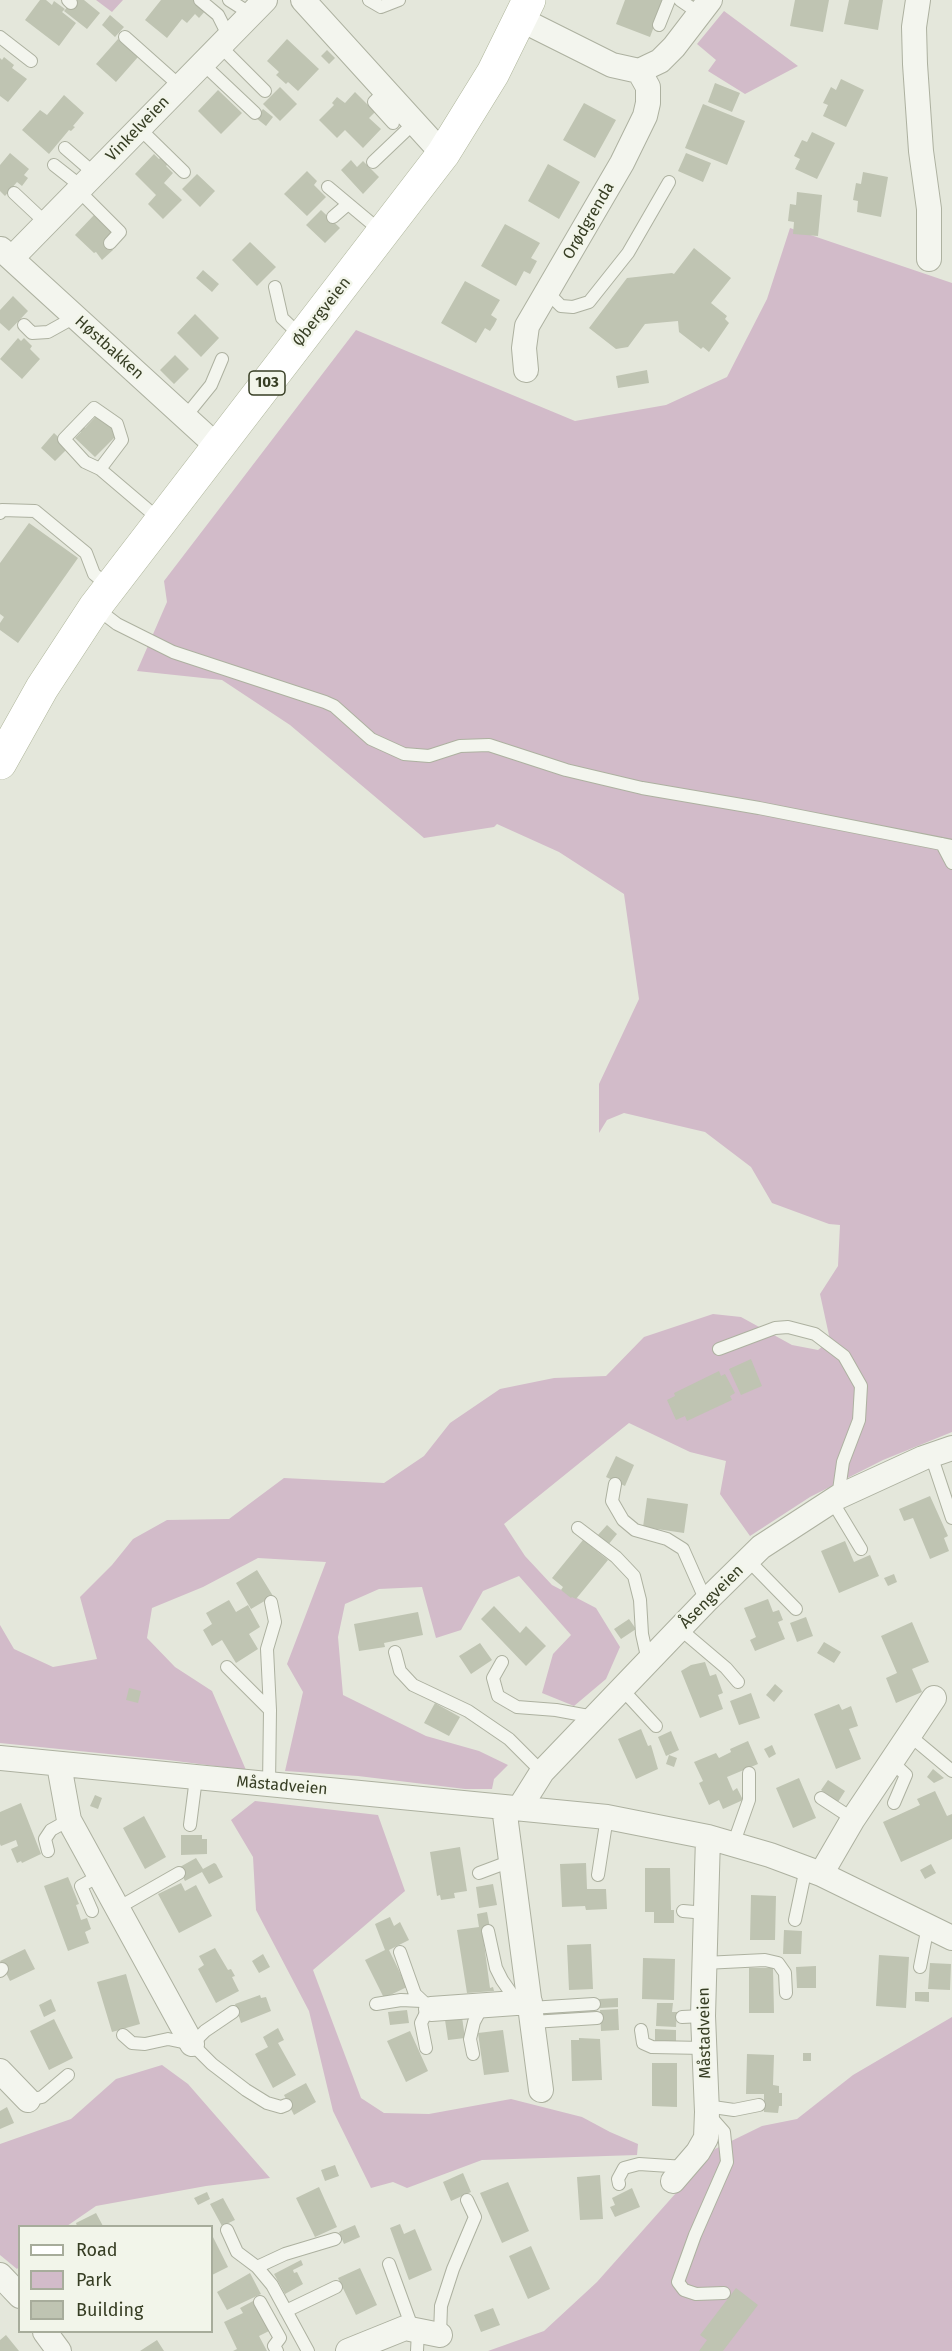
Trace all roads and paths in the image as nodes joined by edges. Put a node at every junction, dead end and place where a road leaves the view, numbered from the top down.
1 (200, 0) edge
2 (229, 0) edge
3 (303, 0) edge
4 (369, 0) edge
5 (399, 0) edge
6 (669, 0) edge
7 (918, 0) edge
8 (696, 4) edge
9 (258, 7) edge
10 (524, 9) edge
11 (659, 25) dead end
12 (0, 37) edge
13 (125, 37) dead end
14 (224, 41) junction
15 (31, 61) dead end
16 (202, 63) junction
17 (639, 71) junction
18 (180, 86) junction
19 (265, 91) dead end
20 (255, 113) dead end
21 (404, 123) junction
22 (140, 128) junction
23 (65, 148) dead end
24 (443, 154) junction
25 (373, 162) dead end
26 (54, 165) dead end
27 (184, 172) dead end
28 (669, 182) dead end
29 (85, 184) junction
30 (328, 187) dead end
31 (14, 193) dead end
32 (348, 204) junction
33 (333, 217) dead end
34 (46, 223) junction
35 (384, 234) junction
36 (110, 243) dead end
37 (6, 253) edge
38 (928, 259) dead end
39 (275, 287) dead end
40 (547, 292) junction
41 (75, 317) junction
42 (24, 325) dead end
43 (302, 337) junction
44 (222, 359) dead end
45 (526, 370) dead end
46 (185, 417) junction
47 (219, 448) junction
48 (100, 469) junction
49 (0, 513) edge
50 (162, 521) junction
51 (103, 597) junction
52 (0, 763) edge
53 (947, 845) edge
54 (952, 863) edge
55 (719, 1349) dead end
56 (941, 1452) edge
57 (615, 1484) dead end
58 (835, 1499) junction
59 (952, 1518) edge
60 (578, 1527) dead end
61 (861, 1549) dead end
62 (748, 1560) junction
63 (706, 1601) junction
64 (271, 1602) dead end
65 (796, 1609) dead end
66 (680, 1629) junction
67 (395, 1652) dead end
68 (648, 1661) junction
69 (502, 1662) dead end
70 (227, 1667) dead end
71 (738, 1682) dead end
72 (621, 1688) junction
73 (934, 1698) dead end
74 (270, 1710) junction
75 (594, 1717) junction
76 (656, 1726) dead end
77 (909, 1734) junction
78 (0, 1758) edge
79 (892, 1762) junction
80 (59, 1765) junction
81 (952, 1771) edge
82 (542, 1772) junction
83 (749, 1773) dead end
84 (196, 1778) junction
85 (269, 1785) junction
86 (821, 1798) dead end
87 (894, 1803) dead end
88 (512, 1807) junction
89 (608, 1817) junction
90 (854, 1819) junction
91 (69, 1820) junction
92 (190, 1825) dead end
93 (708, 1837) junction
94 (733, 1845) junction
95 (48, 1851) dead end
96 (511, 1861) junction
97 (813, 1871) junction
98 (179, 1873) dead end
99 (479, 1873) dead end
100 (598, 1875) dead end
101 (99, 1876) junction
102 (117, 1909) junction
103 (92, 1911) dead end
104 (795, 1920) dead end
105 (928, 1926) junction
106 (488, 1932) dead end
107 (952, 1938) edge
108 (400, 1952) dead end
109 (704, 1963) junction
110 (920, 1967) dead end
111 (786, 1993) dead end
112 (376, 2004) dead end
113 (594, 2004) dead end
114 (427, 2005) junction
115 (483, 2006) junction
116 (528, 2009) junction
117 (233, 2012) dead end
118 (597, 2018) dead end
119 (641, 2030) dead end
120 (123, 2035) dead end
121 (192, 2044) junction
122 (426, 2048) dead end
123 (704, 2048) junction
124 (473, 2054) dead end
125 (0, 2071) edge
126 (68, 2075) dead end
127 (541, 2090) dead end
128 (28, 2100) joint
129 (759, 2104) dead end
130 (286, 2105) dead end
131 (706, 2109) junction
132 (680, 2174) joint
133 (619, 2184) dead end
134 (467, 2200) dead end
135 (227, 2230) dead end
136 (335, 2239) dead end
137 (389, 2264) dead end
138 (257, 2267) junction
139 (0, 2275) edge
140 (336, 2287) dead end
141 (724, 2293) dead end
142 (18, 2294) edge
143 (260, 2302) dead end
144 (286, 2311) junction
145 (46, 2333) edge
146 (422, 2337) edge
147 (59, 2351) edge
148 (277, 2351) edge
149 (308, 2351) edge
150 (348, 2351) edge

1 - 14 lane
2 - 9 lane
3 - 21 street
4 - 5 lane
6 - 11 lane
7 - 38 street
8 - 17 street
9 - 14 street, Vinkelveien
10 - 17 street
10 - 24 main road, Øbergveien / 103
12 - 15 lane
13 - 18 lane
14 - 16 street, Vinkelveien
14 - 19 lane
16 - 18 street, Vinkelveien
16 - 20 lane
17 - 40 street, Orødgrenda
18 - 22 street, Vinkelveien
21 - 24 street
21 - 25 lane
22 - 27 lane
22 - 29 street, Vinkelveien
23 - 29 lane
24 - 35 main road, Øbergveien / 103
26 - 29 lane
28 - 40 lane
29 - 34 street, Vinkelveien
29 - 36 lane
30 - 32 lane
31 - 34 lane
32 - 33 lane
32 - 35 lane
34 - 37 street, Vinkelveien
35 - 43 main road, Øbergveien / 103
37 - 41 street, Høstbakken
39 - 43 lane
40 - 45 street, Orødgrenda
41 - 42 lane
41 - 46 street, Høstbakken
43 - 47 main road, Øbergveien / 103
44 - 46 lane
46 - 47 street, Høstbakken
47 - 50 main road, Øbergveien / 103
48 - 48 lane
48 - 50 lane
49 - 51 lane
50 - 51 main road, Øbergveien / 103
51 - 52 main road, Øbergveien / 103
51 - 53 lane
53 - 54 lane
55 - 58 lane
56 - 58 street, Åsengveien
56 - 59 lane
57 - 63 lane
58 - 61 lane
58 - 62 street, Åsengveien
60 - 68 lane
62 - 63 street, Åsengveien
62 - 65 lane
63 - 66 street, Åsengveien
64 - 74 lane
66 - 68 street, Åsengveien
66 - 71 lane
67 - 82 lane
68 - 72 street, Åsengveien
69 - 75 lane
70 - 74 lane
72 - 75 street, Åsengveien
72 - 76 lane
73 - 77 street
74 - 85 lane
75 - 82 street, Åsengveien
77 - 79 street
77 - 81 lane
78 - 80 street, Måstadveien
79 - 87 lane
79 - 90 street
80 - 84 street, Måstadveien
80 - 91 street
82 - 88 street, Åsengveien
83 - 94 lane
84 - 85 street, Måstadveien
84 - 92 lane
85 - 88 street, Måstadveien
86 - 90 lane
88 - 89 street, Måstadveien
88 - 96 street
89 - 93 street, Måstadveien
89 - 100 lane
90 - 97 street
91 - 95 lane
91 - 101 street
93 - 94 street, Måstadveien
93 - 109 street, Måstadveien
94 - 97 street, Måstadveien
96 - 99 lane
96 - 116 street
97 - 104 lane
97 - 105 street, Måstadveien
98 - 102 lane
101 - 102 street
101 - 103 lane
102 - 121 street
105 - 107 street, Måstadveien
105 - 110 lane
106 - 116 lane
108 - 114 lane
109 - 111 lane
109 - 123 street, Måstadveien
112 - 114 lane
113 - 116 lane
114 - 115 street
114 - 122 lane
115 - 116 street
115 - 124 lane
116 - 118 lane
116 - 127 street
117 - 121 lane
119 - 123 lane
120 - 121 lane
121 - 130 lane
123 - 131 street, Måstadveien
125 - 128 street
126 - 128 lane
129 - 131 lane
131 - 132 street, Måstadveien
131 - 141 lane
132 - 133 lane
134 - 146 lane
135 - 138 lane
136 - 138 lane
137 - 146 lane
138 - 144 lane
139 - 142 street
140 - 144 lane
143 - 148 lane
144 - 149 lane
145 - 147 street
146 - 150 street

